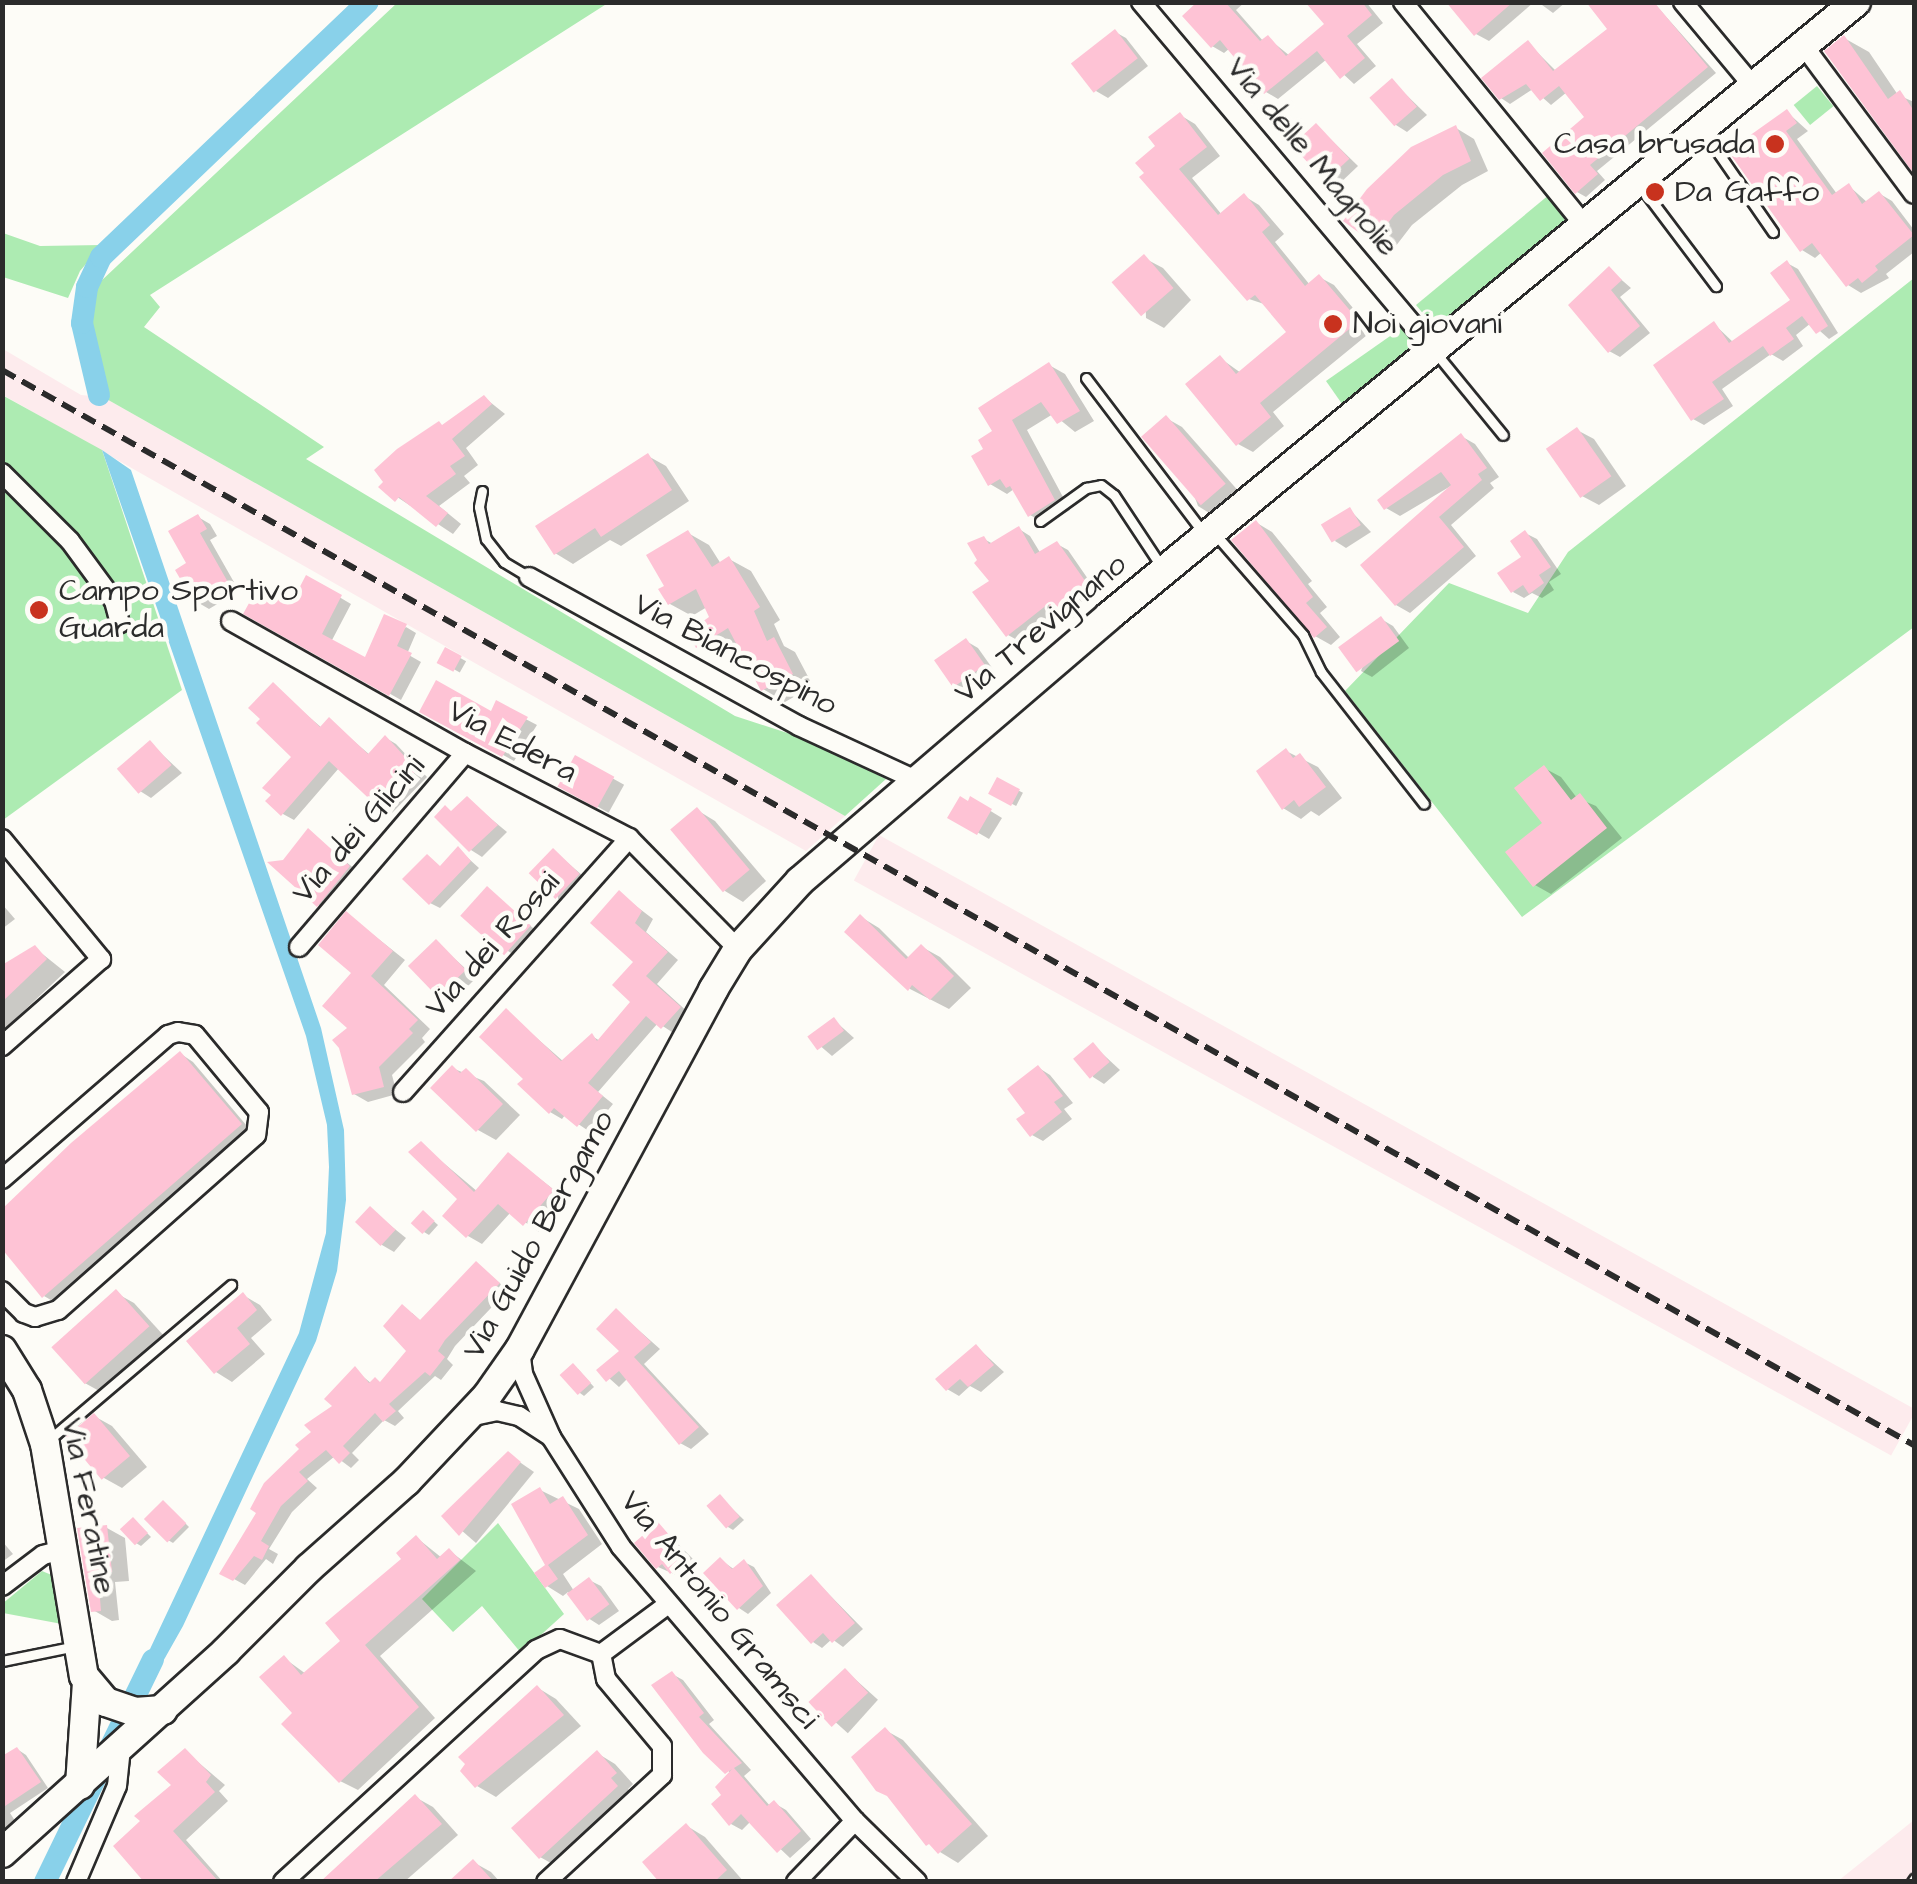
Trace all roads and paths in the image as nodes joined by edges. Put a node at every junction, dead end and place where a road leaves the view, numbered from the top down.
1 (1141, 2) edge
2 (1403, 2) edge
3 (1683, 2) edge
4 (1849, 5) edge
5 (1804, 46) junction
6 (1753, 86) junction
7 (1701, 129) junction
8 (1638, 181) junction
9 (1914, 194) edge
10 (1585, 226) junction
11 (1773, 232) dead end
12 (1716, 286) dead end
13 (1435, 351) junction
14 (1086, 378) dead end
15 (1503, 435) dead end
16 (2, 473) edge
17 (482, 491) dead end
18 (1040, 521) dead end
19 (1210, 534) junction
20 (1164, 571) junction
21 (529, 577) joint
22 (231, 621) dead end
23 (120, 623) dead end
24 (465, 753) junction
25 (916, 780) junction
26 (1424, 804) dead end
27 (628, 838) junction
28 (2, 839) edge
29 (298, 946) dead end
30 (738, 949) junction
31 (2, 1046) edge
32 (403, 1092) dead end
33 (2, 1178) edge
34 (231, 1285) dead end
35 (2, 1290) edge
36 (520, 1349) junction
37 (2, 1350) edge
38 (467, 1417) junction
39 (551, 1437) junction
40 (44, 1444) junction
41 (62, 1550) junction
42 (2, 1586) edge
43 (667, 1604) junction
44 (78, 1646) junction
45 (601, 1654) junction
46 (2, 1661) edge
47 (90, 1700) junction
48 (162, 1710) junction
49 (123, 1746) junction
50 (80, 1785) junction
51 (856, 1821) junction
52 (2, 1853) edge
53 (76, 1882) edge
54 (283, 1882) edge
55 (546, 1882) edge
56 (796, 1882) edge
57 (917, 1882) edge

1 - 13 street, Via delle Magnolie
2 - 10 street
3 - 6 street
4 - 5 main road, Via Trevignano
5 - 6 main road, Via Trevignano
5 - 9 street
6 - 7 main road, Via Trevignano
7 - 8 main road, Via Trevignano
7 - 11 lane
8 - 10 main road, Via Trevignano
8 - 12 lane
10 - 13 main road, Via Trevignano
13 - 15 lane
13 - 19 main road, Via Trevignano
14 - 19 lane
16 - 23 street
17 - 21 lane
18 - 20 lane
19 - 20 main road, Via Trevignano
19 - 26 lane
20 - 25 main road, Via Trevignano
21 - 25 street, Via Biancospino
22 - 24 street, Via Edera
24 - 27 street, Via Edera
24 - 29 street, Via dei Glicini
25 - 30 main road, Via Guido Bergamo
27 - 30 street, Via Edera
27 - 32 street, Via dei Rosai
28 - 31 street
30 - 36 main road, Via Guido Bergamo
33 - 35 street
34 - 40 lane
36 - 38 main road, Via Guido Bergamo
36 - 39 street, Via Antonio Gramsci
37 - 40 main road, Via Feratine
38 - 39 street
38 - 48 main road, Via Guido Bergamo
39 - 43 street, Via Antonio Gramsci
40 - 41 main road, Via Feratine
41 - 42 street
41 - 44 main road, Via Feratine
43 - 45 street
43 - 51 street, Via Antonio Gramsci
44 - 46 lane
44 - 47 main road, Via Feratine
45 - 54 street
45 - 55 street
47 - 48 main road
47 - 49 main road
47 - 50 main road
48 - 49 main road, Via Guido Bergamo
49 - 50 main road, Via Guido Bergamo
49 - 53 street
50 - 52 main road, Via Guido Bergamo
51 - 56 street
51 - 57 street, Via Antonio Gramsci

